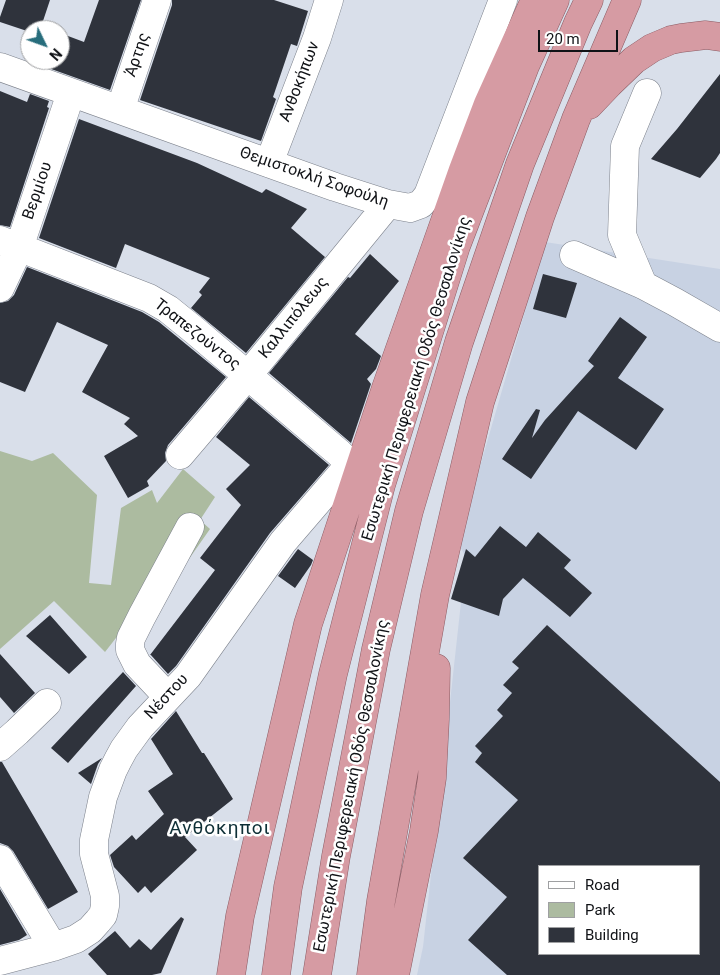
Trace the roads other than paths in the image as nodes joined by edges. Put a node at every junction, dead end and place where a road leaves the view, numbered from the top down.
1 (157, 0) edge
2 (329, 0) edge
3 (503, 0) edge
4 (535, 0) edge
5 (555, 0) edge
6 (589, 0) edge
7 (627, 0) edge
8 (720, 36) edge
9 (0, 66) edge
10 (71, 93) junction
11 (647, 93) dead end
12 (120, 110) junction
13 (576, 119) junction
14 (269, 163) junction
15 (388, 204) junction
16 (9, 244) edge
17 (574, 255) dead end
18 (643, 285) junction
19 (0, 288) edge
20 (720, 328) edge
21 (248, 375) junction
22 (180, 455) dead end
23 (344, 458) joint
24 (190, 527) dead end
25 (435, 595) junction
26 (168, 697) junction
27 (47, 702) dead end
28 (0, 747) edge
29 (0, 859) edge
30 (53, 947) junction
31 (0, 961) edge
32 (231, 975) edge
33 (276, 975) edge
34 (317, 975) edge
35 (371, 975) edge
36 (395, 975) edge

1 - 12 street, Άρτης
2 - 14 street, Ανθοκήπων
3 - 15 street, Θεμιστοκλή Σοφούλη
4 - 32 highway
5 - 33 highway, Εσωτερική Περιφερειακή Οδός Θεσσαλονίκης
6 - 34 highway, Εσωτερική Περιφερειακή Οδός Θεσσαλονίκης
7 - 13 highway
8 - 13 highway
9 - 10 street, Θεμιστοκλή Σοφούλη
10 - 12 street, Θεμιστοκλή Σοφούλη
10 - 16 street, Βερμίου
11 - 18 street
12 - 14 street, Θεμιστοκλή Σοφούλη
13 - 25 highway
14 - 15 street, Θεμιστοκλή Σοφούλη
15 - 21 street, Καλλιπόλεως
16 - 19 street, Βερμίου
16 - 21 street, Τραπεζούντος
17 - 18 street
18 - 20 street
21 - 22 street, Καλλιπόλεως
21 - 23 street, Τραπεζούντος
23 - 26 street, Νέστου
24 - 26 street
25 - 35 highway
25 - 36 highway
26 - 30 street, Νέστου
27 - 28 street
29 - 30 street
30 - 31 street, Νέστου

